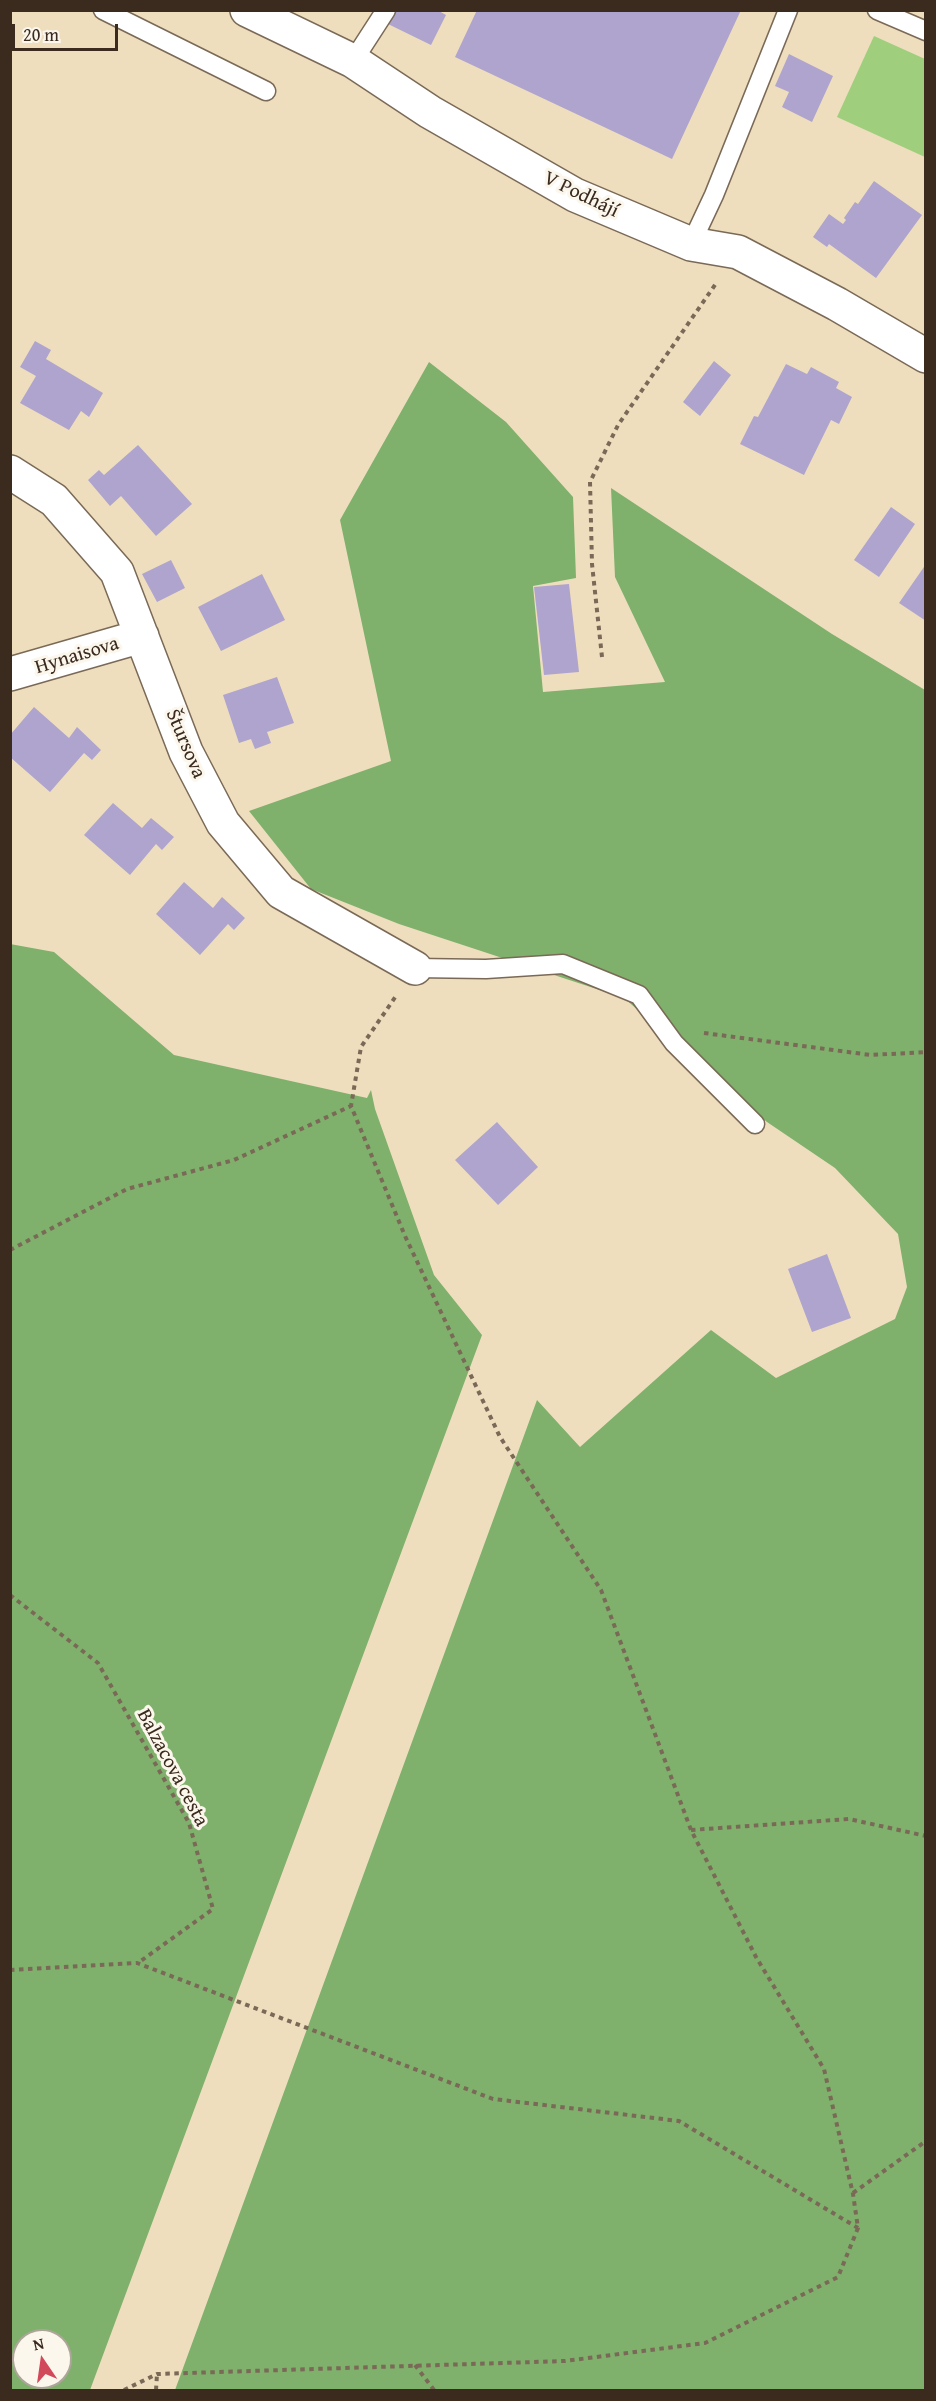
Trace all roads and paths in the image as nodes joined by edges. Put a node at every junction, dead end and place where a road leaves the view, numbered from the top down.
1 (103, 10) edge
2 (247, 10) edge
3 (386, 10) edge
4 (788, 10) edge
5 (877, 10) edge
6 (926, 31) edge
7 (353, 61) junction
8 (266, 92) dead end
9 (691, 244) junction
10 (738, 252) junction
11 (926, 356) edge
12 (10, 472) edge
13 (142, 636) junction
14 (602, 657) dead end
15 (10, 674) edge
16 (415, 968) junction
17 (657, 1020) junction
18 (926, 1052) edge
19 (351, 1106) junction
20 (755, 1124) dead end
21 (10, 1250) edge
22 (10, 1594) edge
23 (691, 1830) junction
24 (926, 1836) edge
25 (137, 1963) junction
26 (10, 1970) edge
27 (926, 2141) edge
28 (853, 2194) junction
29 (858, 2228) junction
30 (415, 2364) junction
31 (157, 2374) junction
32 (124, 2391) edge
33 (156, 2391) edge
34 (434, 2391) edge

1 - 8 lane
2 - 7 street, V Podhájí
3 - 7 lane
4 - 9 lane
5 - 6 lane
7 - 9 street, V Podhájí
9 - 10 street, V Podhájí
10 - 11 street, V Podhájí
10 - 14 path
12 - 13 street, Štursova
13 - 15 street, Hynaisova
13 - 16 street, Štursova
16 - 17 lane
16 - 19 path
17 - 18 path
17 - 20 lane
19 - 21 path
19 - 23 path
22 - 25 path, Balzacova cesta
23 - 24 path
23 - 28 path
25 - 26 path
25 - 29 path
27 - 28 path
28 - 29 path
29 - 30 path
30 - 31 path
30 - 34 path
31 - 32 path
31 - 33 path

